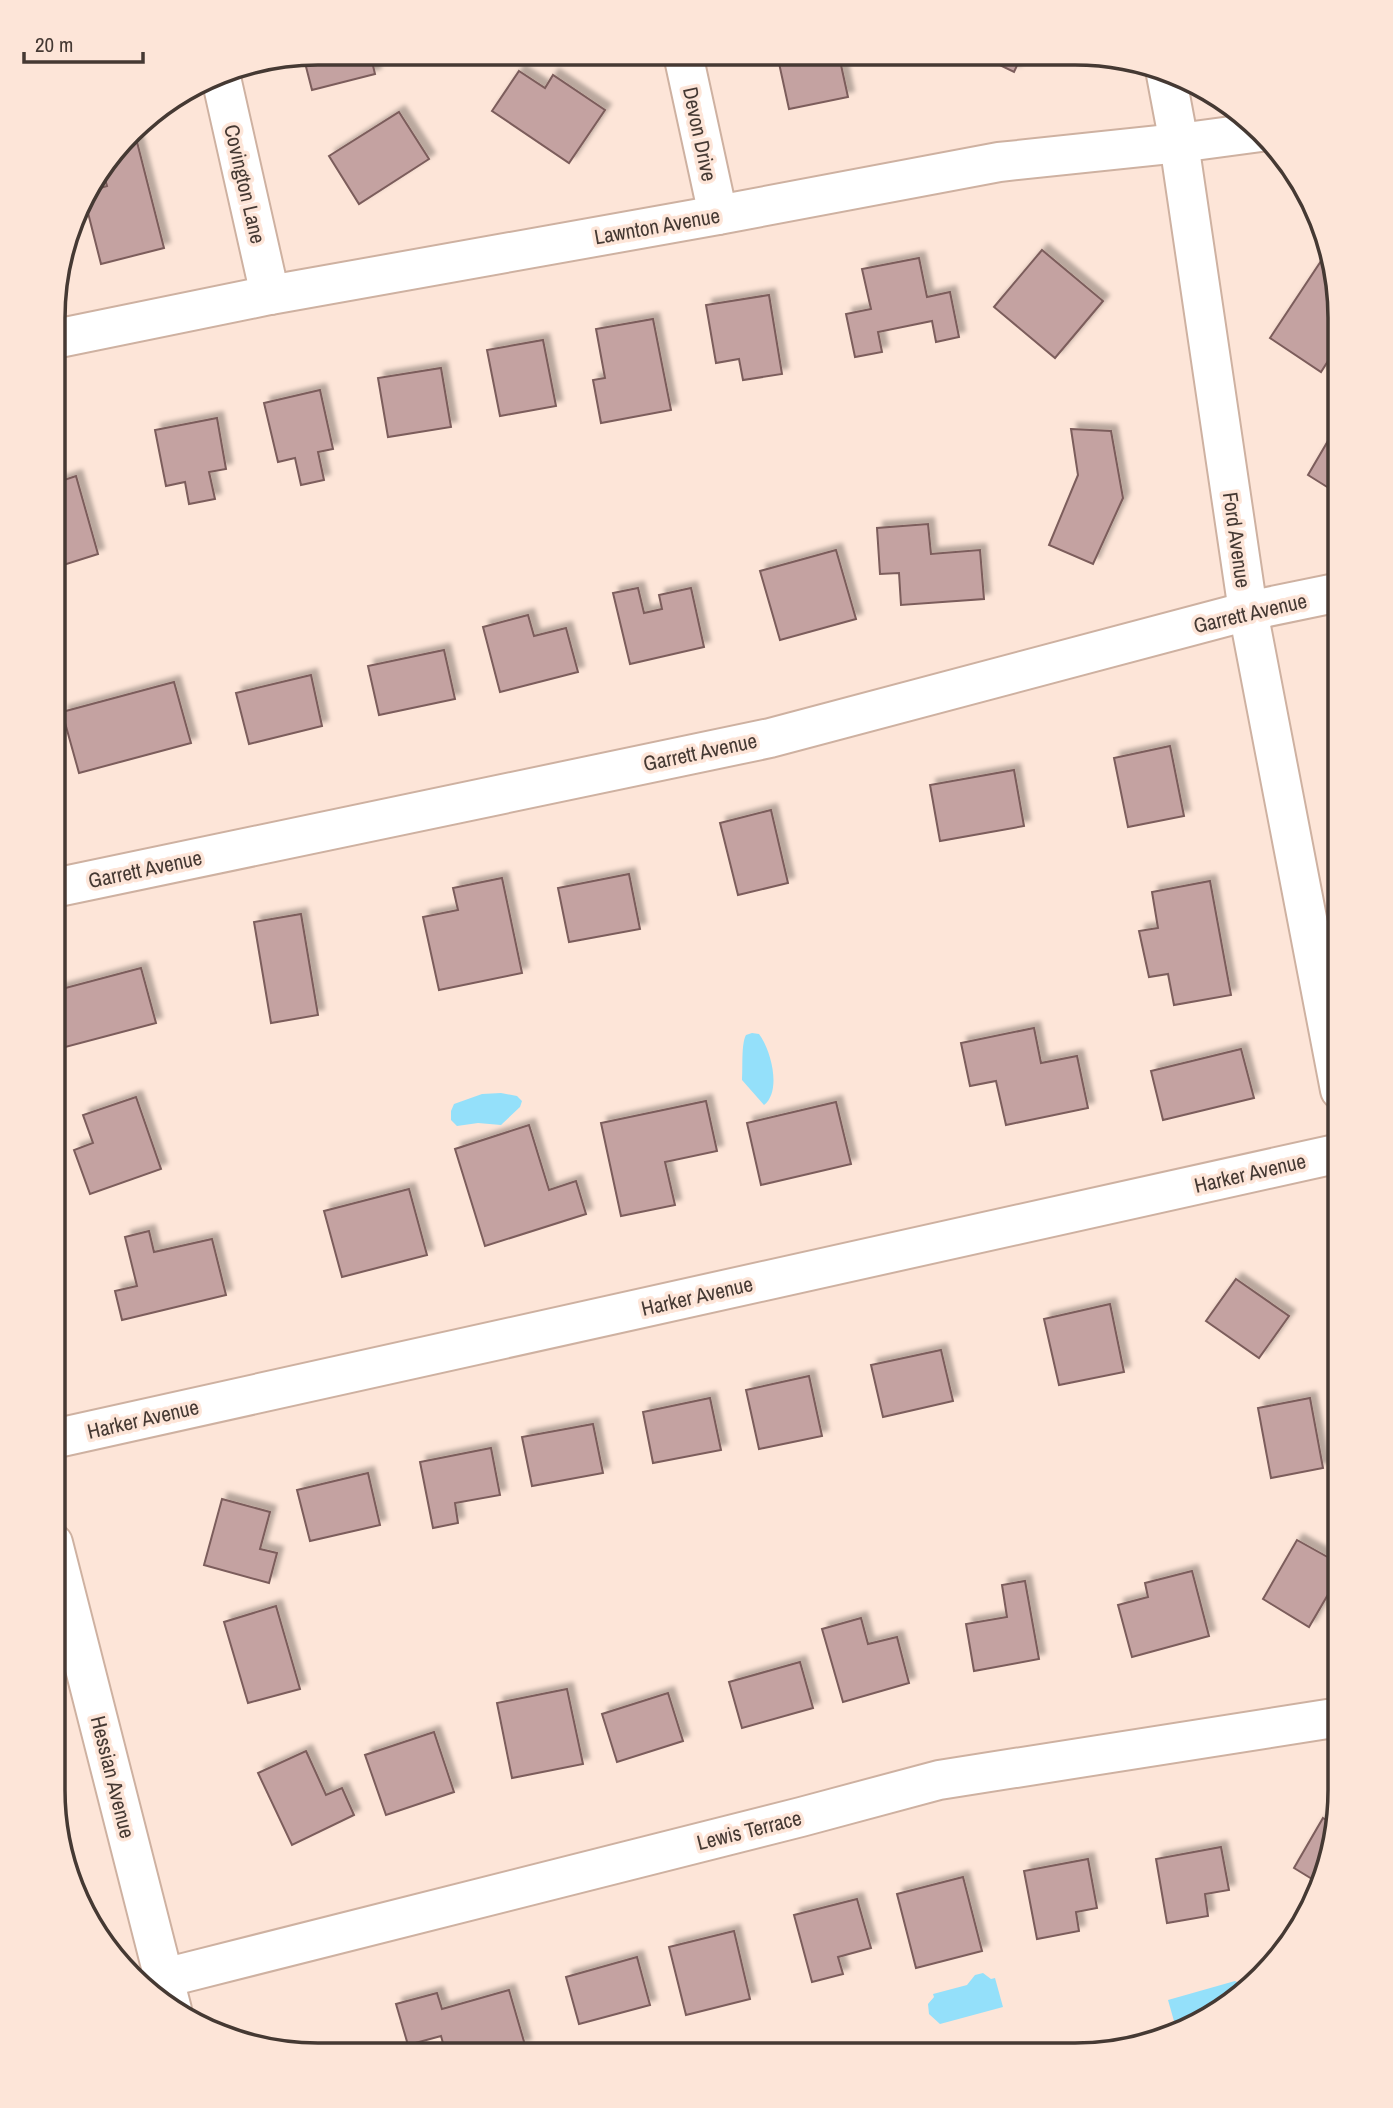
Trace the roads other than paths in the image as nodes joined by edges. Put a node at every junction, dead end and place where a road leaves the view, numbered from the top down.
1 (685, 65) edge
2 (1167, 82) edge
3 (222, 83) edge
4 (1249, 134) edge
5 (1179, 143) junction
6 (718, 215) junction
7 (270, 295) junction
8 (65, 337) edge
9 (1328, 594) edge
10 (1248, 611) junction
11 (65, 886) edge
12 (1328, 1028) edge
13 (1328, 1156) edge
14 (65, 1436) edge
15 (65, 1590) edge
16 (1328, 1719) edge
17 (168, 1994) edge

1 - 6 street, Devon Drive
2 - 5 street, Ford Avenue
3 - 7 street, Covington Lane
4 - 5 street, Lawnton Avenue
5 - 6 street, Lawnton Avenue
5 - 10 street, Ford Avenue
6 - 7 street, Lawnton Avenue
7 - 8 street, Lawnton Avenue
9 - 10 street, Garrett Avenue
10 - 11 street, Garrett Avenue
10 - 12 street, Ford Avenue
13 - 14 street, Harker Avenue
15 - 17 street, Hessian Avenue
16 - 17 street, Lewis Terrace

